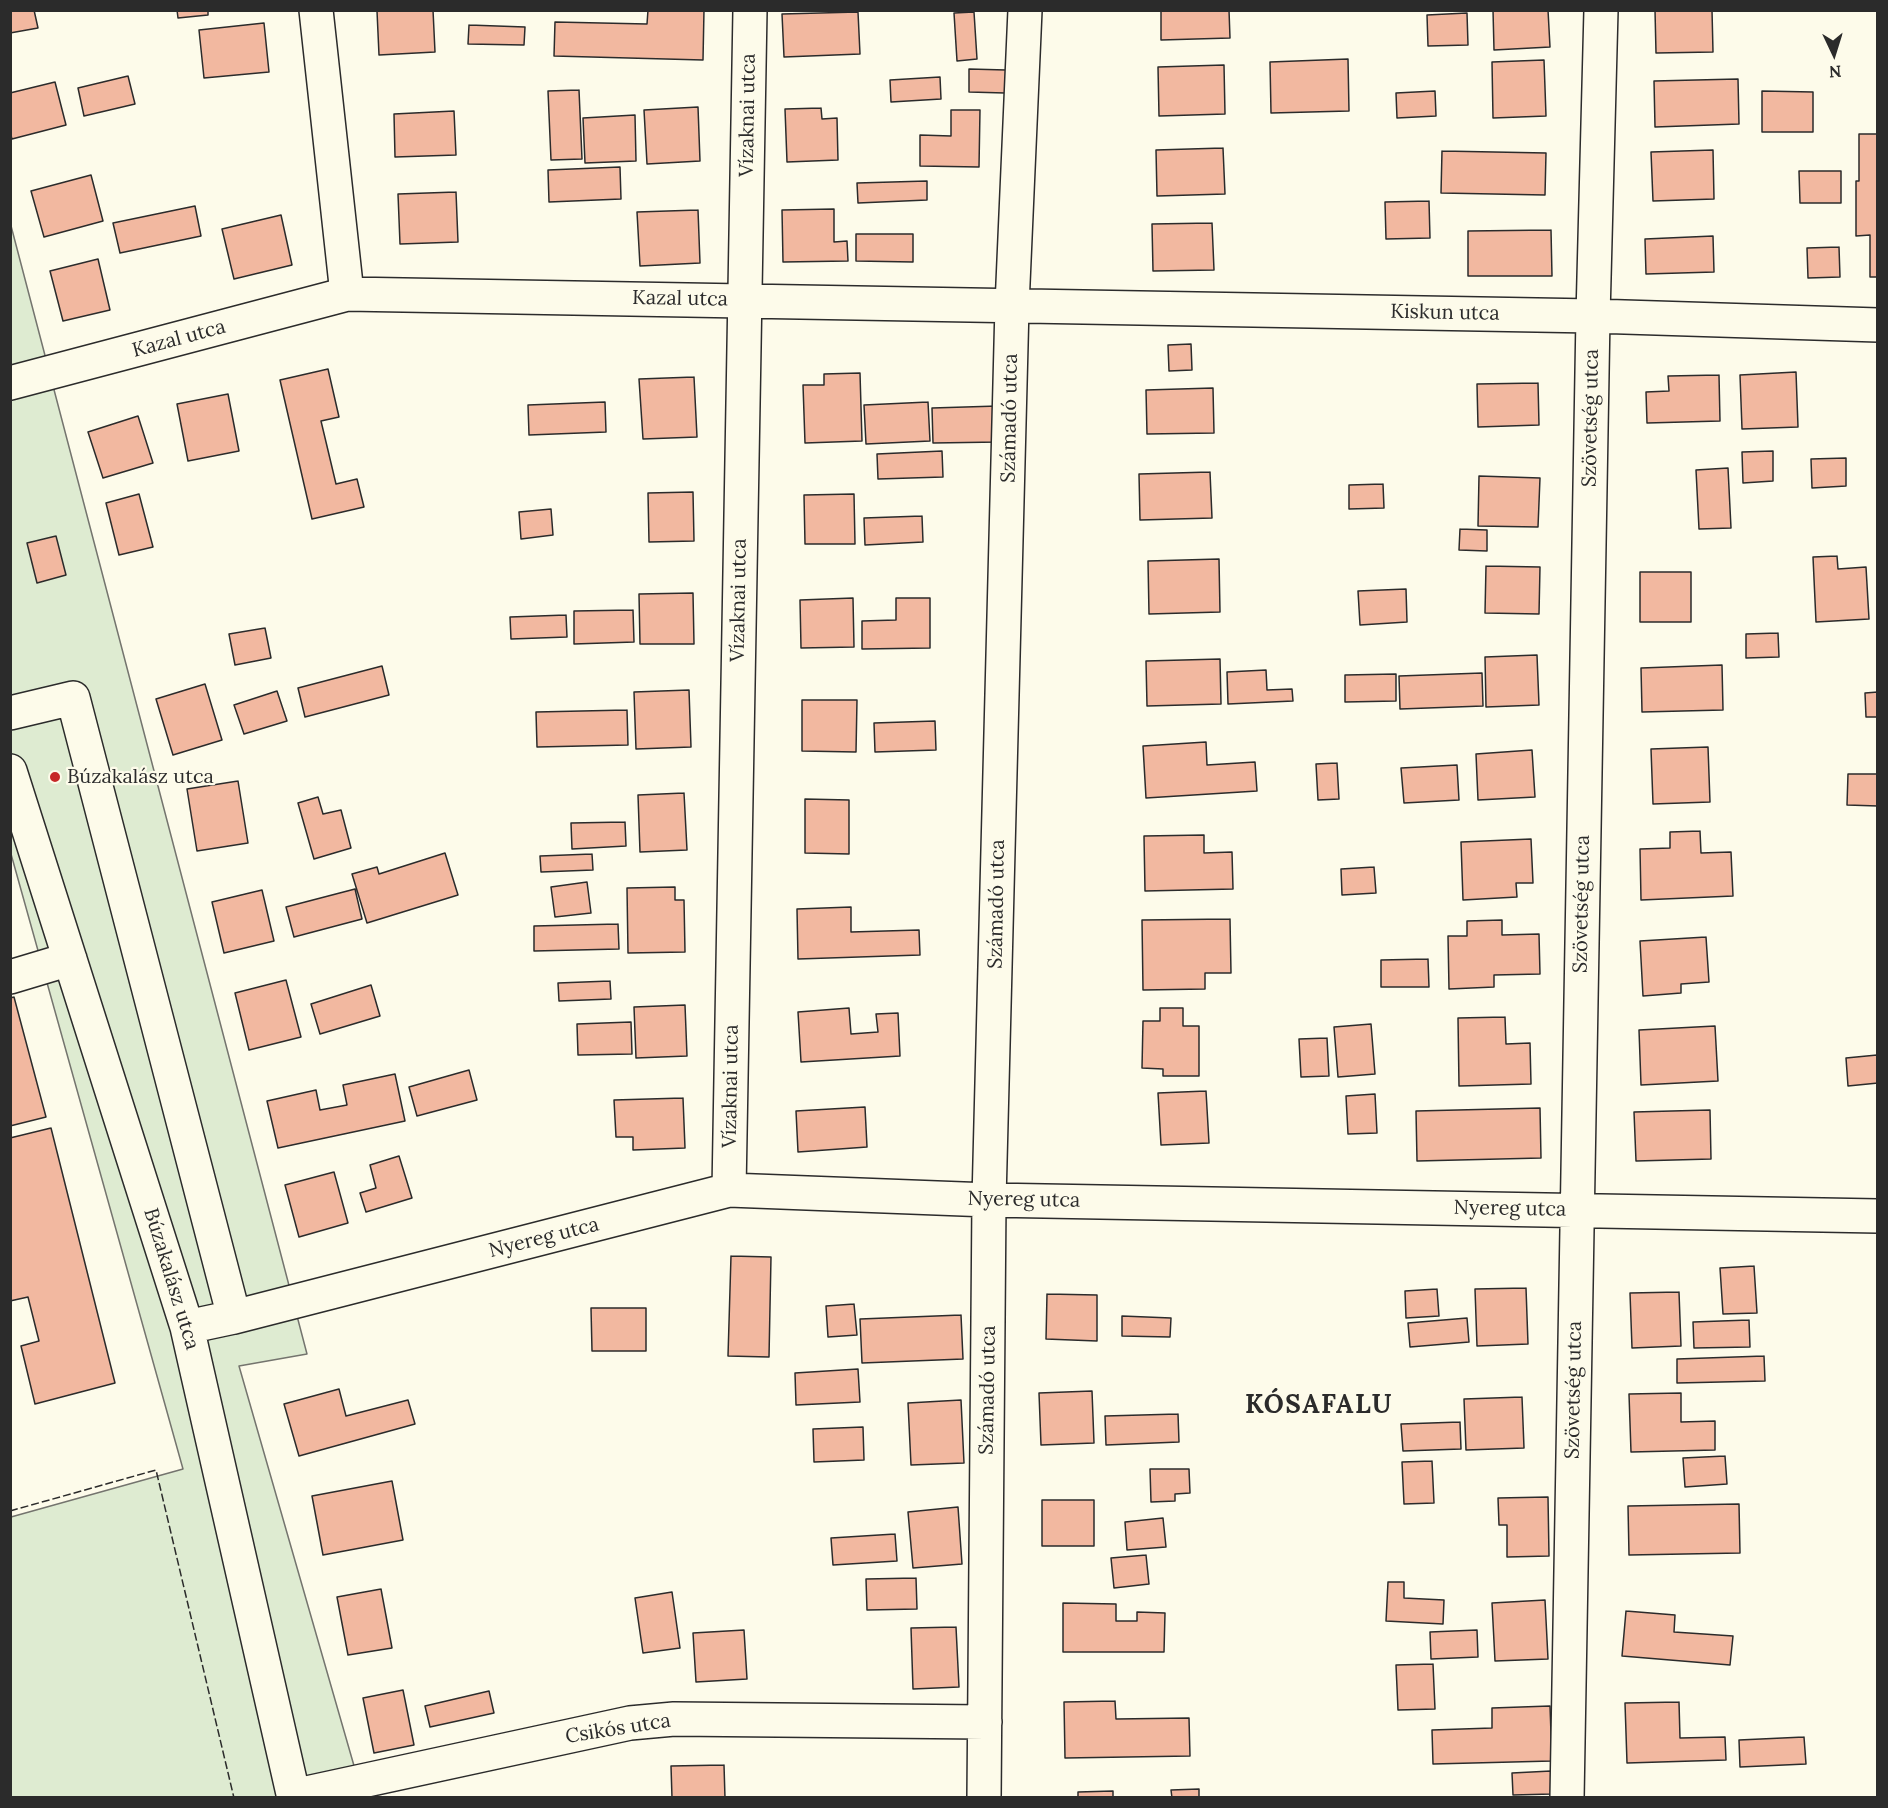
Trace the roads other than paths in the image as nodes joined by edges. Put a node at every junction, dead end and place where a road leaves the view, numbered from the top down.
1 (316, 10) edge
2 (750, 10) edge
3 (1025, 10) edge
4 (1601, 10) edge
5 (347, 294) junction
6 (744, 300) junction
7 (1012, 306) junction
8 (1593, 316) junction
9 (1878, 326) edge
10 (10, 383) edge
11 (10, 713) edge
12 (14, 791) edge
13 (70, 959) junction
14 (10, 977) edge
15 (729, 1190) junction
16 (990, 1200) junction
17 (1576, 1210) junction
18 (1878, 1216) edge
19 (234, 1317) junction
20 (187, 1328) junction
21 (985, 1722) junction
22 (293, 1797) edge
23 (984, 1797) edge
24 (1567, 1797) edge

1 - 5 street
2 - 6 street, Vízaknai utca
3 - 7 street, Számadó utca
4 - 8 street, Szövetség utca
5 - 6 street, Kazal utca
5 - 10 street, Kazal utca
6 - 7 street, Kazal utca
6 - 15 street, Vízaknai utca
7 - 8 street, Kiskun utca
7 - 16 street, Számadó utca
8 - 9 street, Kiskun utca
8 - 17 street, Szövetség utca
11 - 19 street
12 - 13 street, Búzakalász utca
13 - 14 street
13 - 20 street, Búzakalász utca
15 - 16 street, Nyereg utca
15 - 19 street, Nyereg utca
16 - 17 street, Nyereg utca
16 - 21 street, Számadó utca
17 - 18 street, Nyereg utca
17 - 24 street, Szövetség utca
19 - 20 street, Nyereg utca
20 - 22 street, Búzakalász utca
21 - 22 street, Csikós utca
21 - 23 street, Számadó utca

